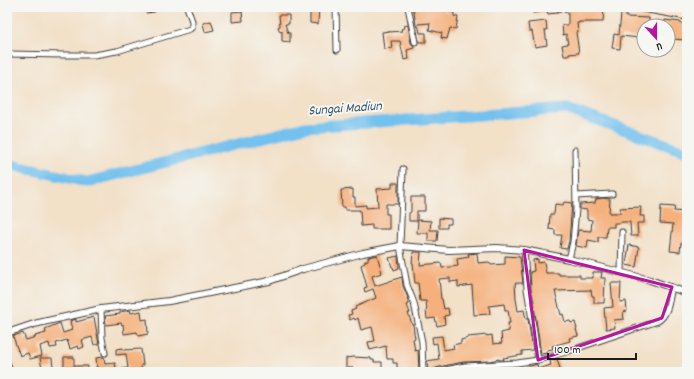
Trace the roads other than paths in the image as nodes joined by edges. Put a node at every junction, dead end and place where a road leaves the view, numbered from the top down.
1 (187, 7) edge
2 (336, 7) edge
3 (408, 7) edge
4 (637, 7) edge
5 (670, 10) edge
6 (687, 16) edge
7 (415, 42) dead end
8 (337, 50) dead end
9 (7, 54) edge
10 (575, 150) dead end
11 (403, 169) dead end
12 (612, 194) dead end
13 (576, 196) junction
14 (622, 232) dead end
15 (400, 246) junction
16 (524, 250) junction
17 (570, 259) junction
18 (621, 272) junction
19 (672, 287) junction
20 (687, 292) edge
21 (101, 309) junction
22 (7, 333) edge
23 (105, 353) dead end
24 (538, 360) junction
25 (7, 362) edge
26 (10, 372) edge
27 (423, 372) edge
28 (436, 372) edge

1 - 9 street
2 - 8 street
3 - 7 street
4 - 5 main road
5 - 6 main road
10 - 13 street
11 - 15 street
12 - 13 street
13 - 17 street
14 - 18 street
15 - 16 street
15 - 21 street
15 - 27 street
16 - 17 street
16 - 24 street
17 - 18 street
18 - 19 street
19 - 20 street
19 - 24 street
21 - 22 street
21 - 23 street
24 - 28 street
25 - 26 street

